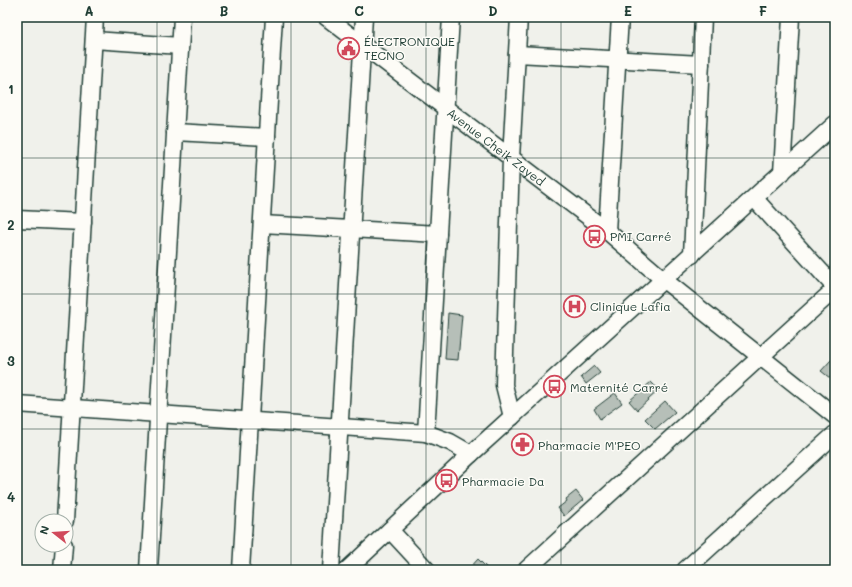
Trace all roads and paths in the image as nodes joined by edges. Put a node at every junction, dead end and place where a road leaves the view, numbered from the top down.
1 (95, 17) edge
2 (182, 17) edge
3 (274, 17) edge
4 (326, 17) edge
5 (364, 17) edge
6 (451, 17) edge
7 (519, 17) edge
8 (620, 17) edge
9 (703, 17) edge
10 (791, 17) edge
11 (94, 40) junction
12 (362, 44) junction
13 (180, 46) junction
14 (517, 54) junction
15 (617, 59) junction
16 (701, 64) junction
17 (446, 108) junction
18 (833, 130) edge
19 (175, 132) junction
20 (267, 137) junction
21 (511, 158) junction
22 (782, 173) junction
23 (754, 198) junction
24 (17, 219) edge
25 (83, 222) junction
26 (262, 224) junction
27 (351, 228) junction
28 (607, 231) junction
29 (438, 234) junction
30 (692, 255) junction
31 (664, 280) junction
32 (835, 288) edge
33 (761, 356) junction
34 (17, 404) edge
35 (72, 408) junction
36 (158, 414) junction
37 (835, 416) edge
38 (512, 417) junction
39 (250, 421) junction
40 (340, 427) junction
41 (426, 433) junction
42 (835, 434) edge
43 (471, 454) junction
44 (65, 513) edge
45 (390, 530) junction
46 (63, 553) edge
47 (62, 570) edge
48 (149, 570) edge
49 (241, 570) edge
50 (331, 570) edge
51 (347, 570) edge
52 (427, 570) edge
53 (526, 570) edge
54 (685, 570) edge

1 - 11 street
2 - 13 street
3 - 20 street
4 - 12 street, Avenue Cheik Zayed
5 - 12 street
6 - 17 street
7 - 14 street
8 - 15 street
9 - 16 street
10 - 22 street
11 - 13 street
11 - 25 street
12 - 17 street, Avenue Cheik Zayed
12 - 27 street
13 - 19 street
14 - 15 street
14 - 21 street
15 - 16 street
15 - 28 street
16 - 30 street
17 - 21 street, Avenue Cheik Zayed
17 - 29 street
18 - 22 street
19 - 20 street
19 - 36 street
20 - 26 street
21 - 28 street, Avenue Cheik Zayed
21 - 38 street
22 - 23 street
23 - 30 street
23 - 32 street
24 - 25 street
25 - 35 street
26 - 27 street
26 - 39 street
27 - 29 street
27 - 40 street
28 - 31 street, Avenue Cheik Zayed
29 - 41 street
30 - 31 street
31 - 33 street, Avenue Cheik Zayed
31 - 38 street
32 - 33 street
33 - 37 street, Avenue Cheik Zayed
33 - 53 street
34 - 35 street
35 - 36 street
35 - 44 street
36 - 39 street
36 - 48 street
38 - 43 street
39 - 40 street
39 - 49 street
40 - 41 street
40 - 50 street
41 - 43 street
42 - 54 street
43 - 45 street
45 - 51 street
45 - 52 street
46 - 47 street

